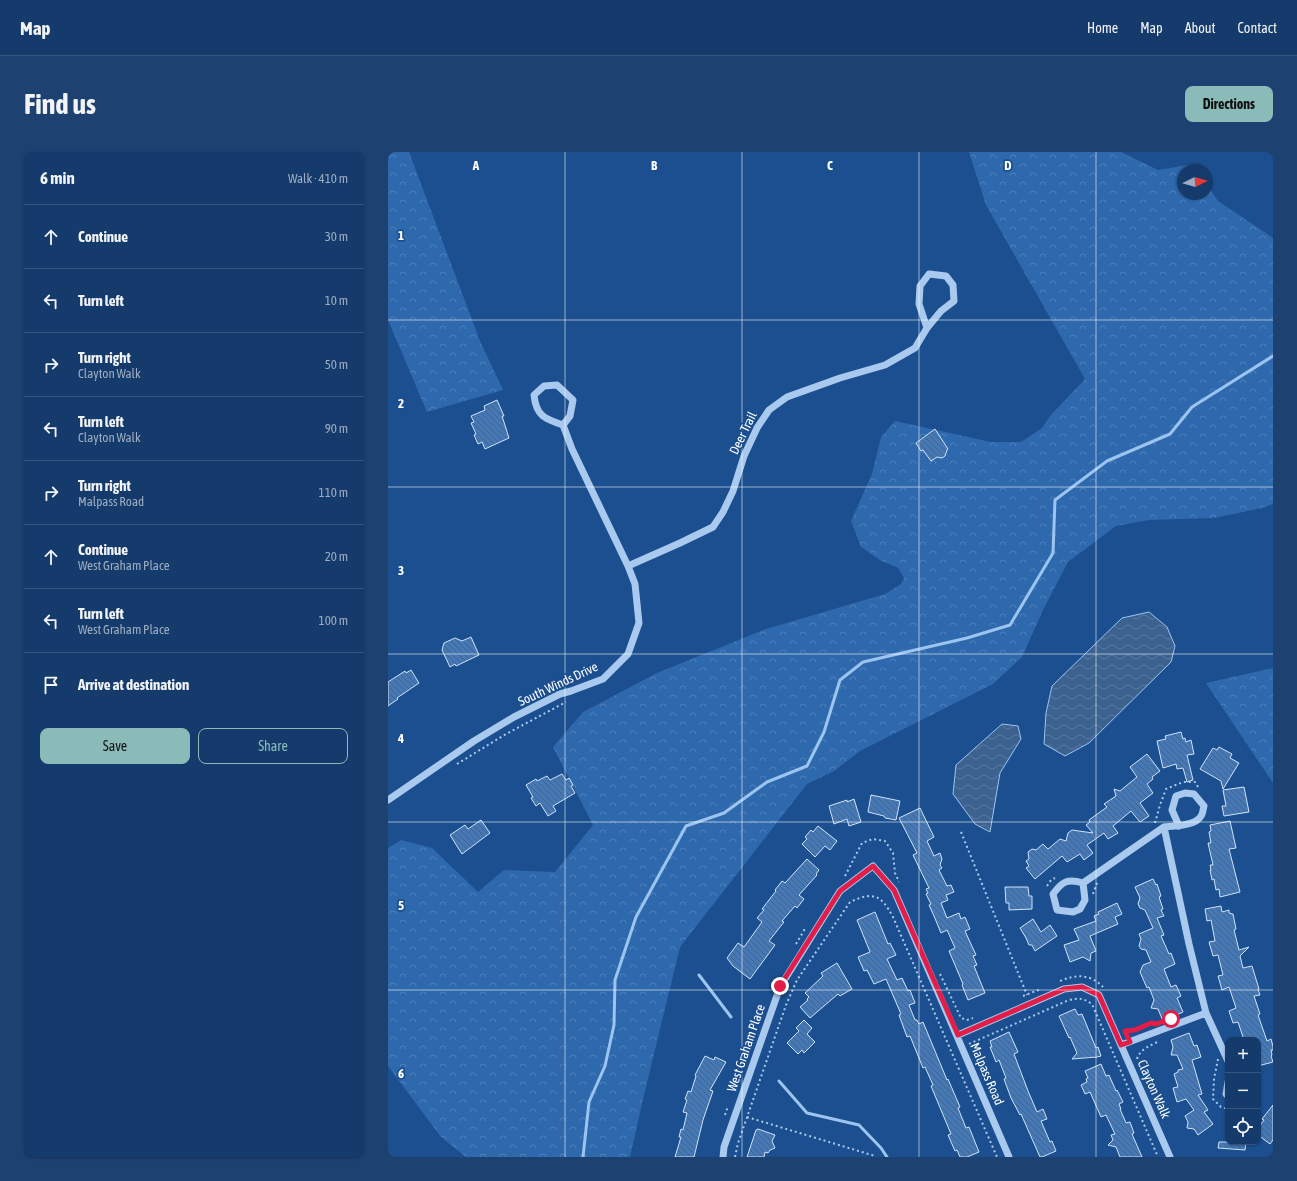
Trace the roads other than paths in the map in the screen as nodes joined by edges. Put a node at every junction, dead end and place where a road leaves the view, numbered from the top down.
1 (927, 328) junction
2 (563, 425) junction
3 (628, 566) junction
4 (388, 800) edge
5 (1179, 826) junction
6 (1164, 827) junction
7 (1083, 883) junction
8 (894, 890) joint
9 (1206, 1013) junction
10 (958, 1035) junction
11 (1121, 1045) junction
12 (1225, 1054) edge
13 (723, 1157) edge
14 (1009, 1157) edge
15 (1170, 1157) edge

1 - 1 street, Deer Trail
1 - 3 street, Deer Trail
2 - 2 street
2 - 3 street, South Winds Drive
3 - 4 street, South Winds Drive
5 - 5 street
5 - 6 street
6 - 7 street
6 - 9 street
7 - 7 street
8 - 10 street, Malpass Road
8 - 13 street, West Graham Place
9 - 11 street
9 - 12 street
10 - 11 street, Clayton Walk
10 - 14 street, Malpass Road
11 - 15 street, Clayton Walk

